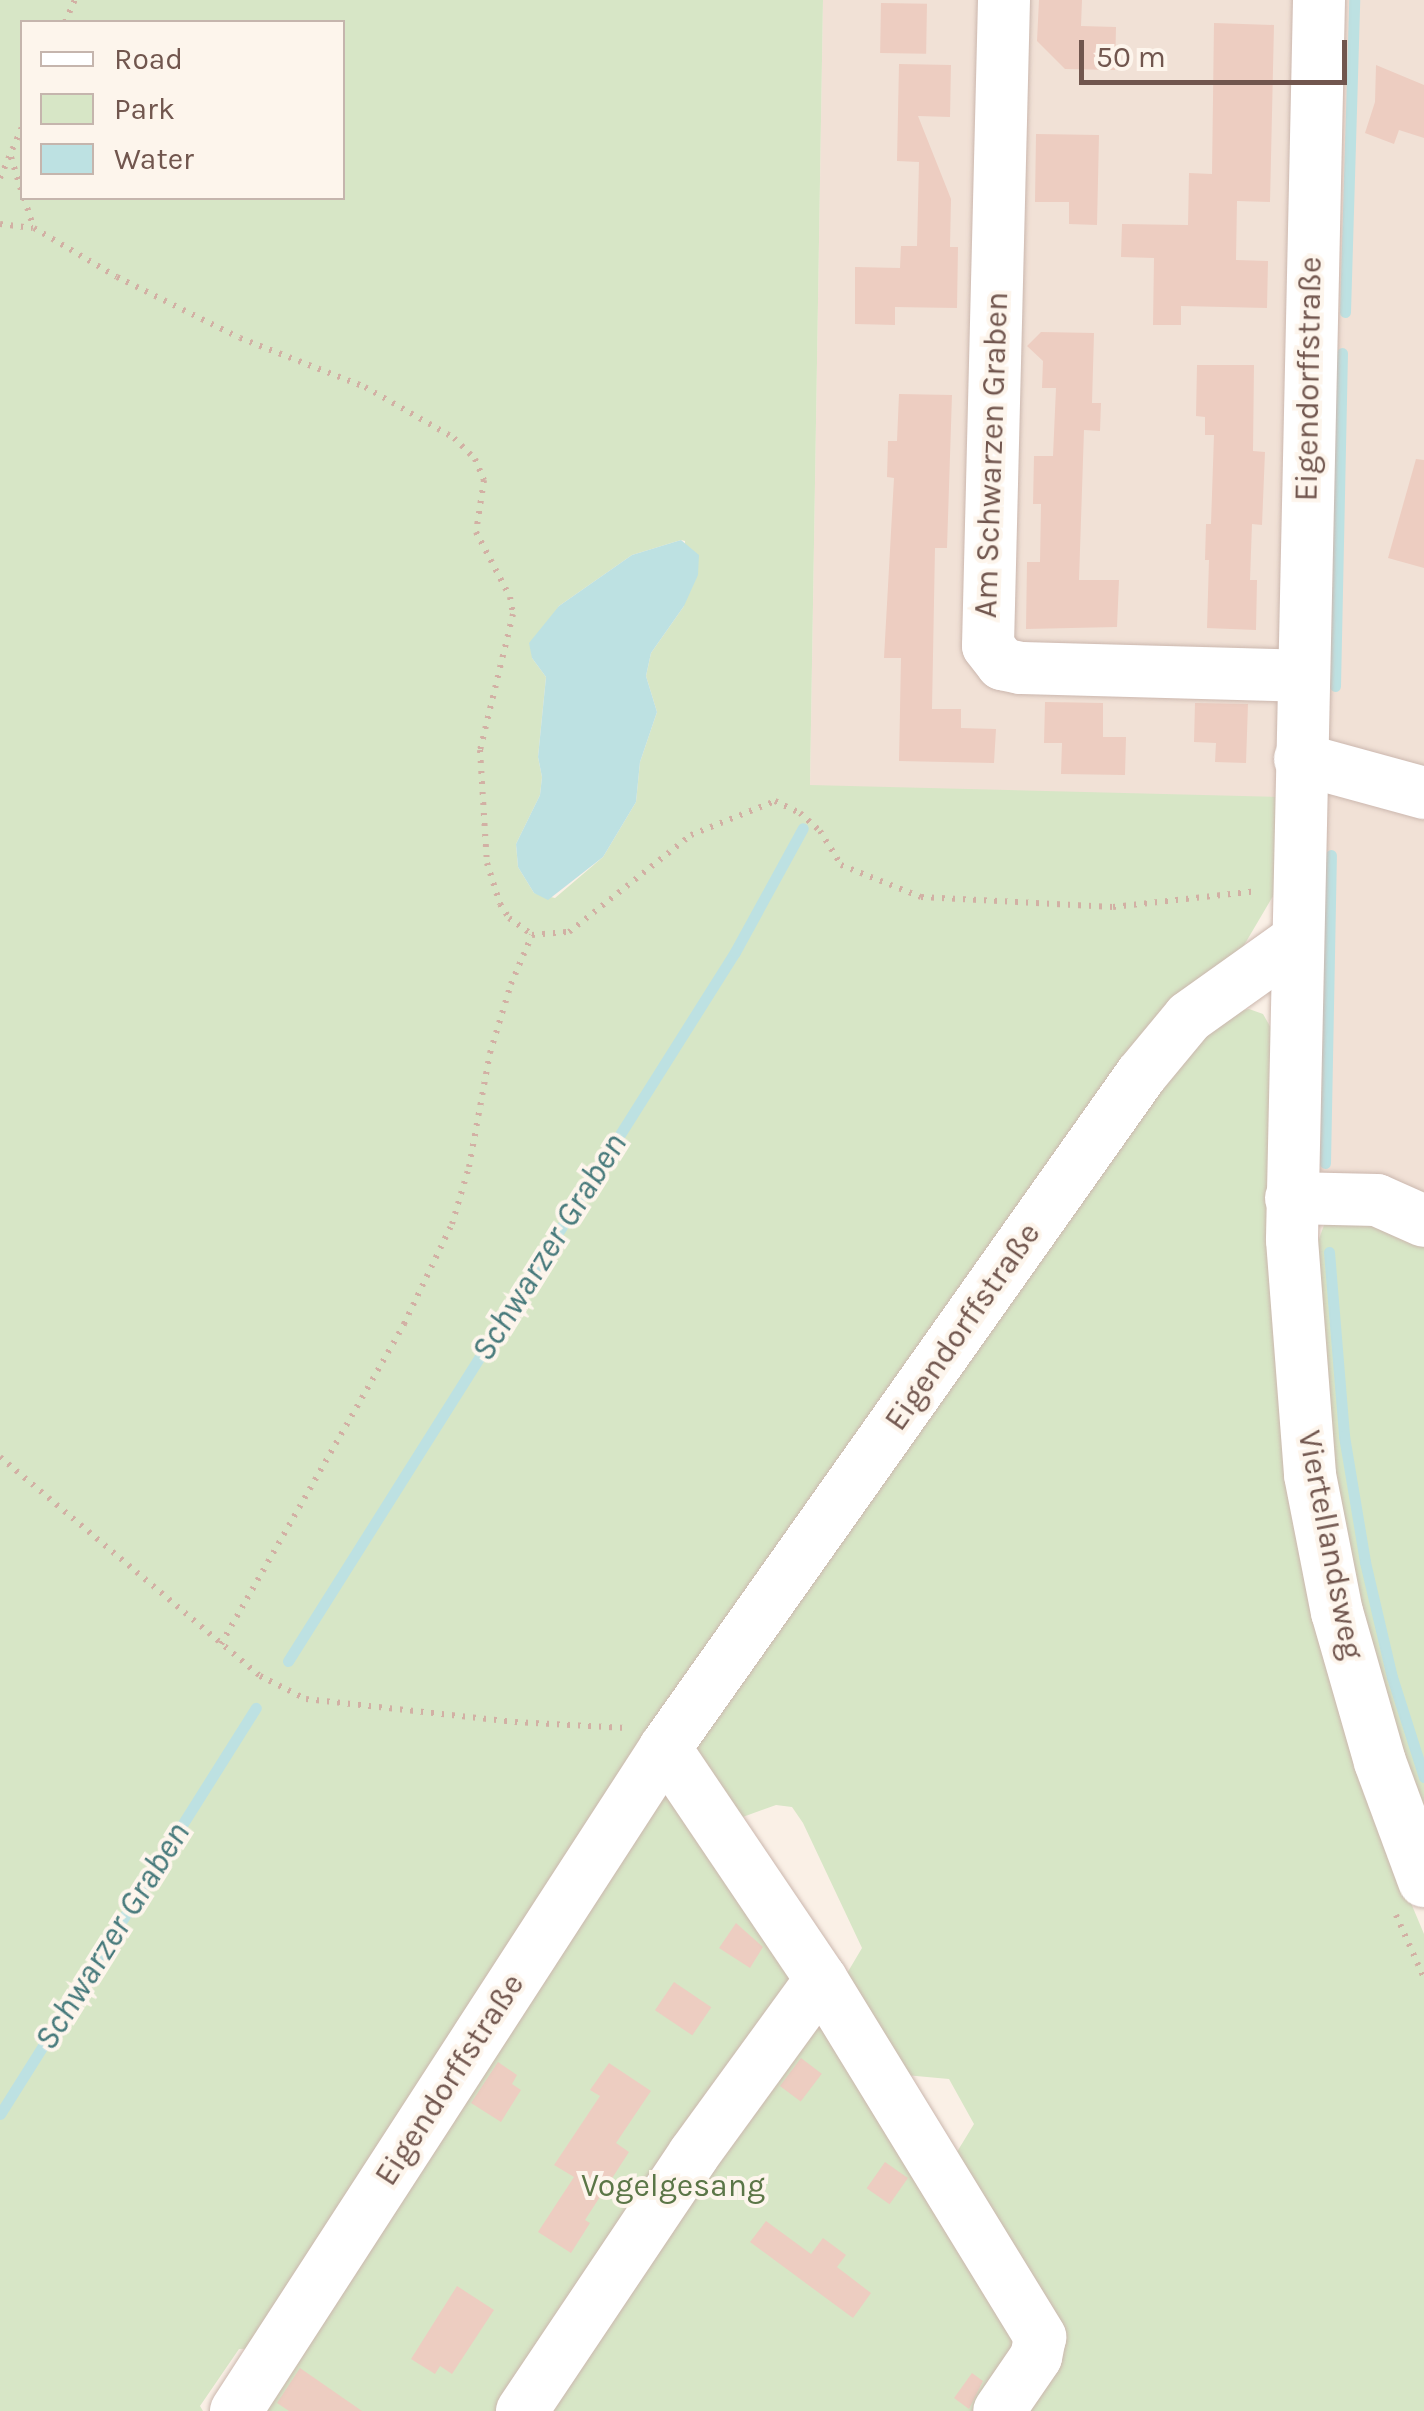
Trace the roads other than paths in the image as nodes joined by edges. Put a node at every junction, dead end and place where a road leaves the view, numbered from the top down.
1 (1004, 0) edge
2 (1318, 0) edge
3 (1302, 676) junction
4 (1300, 759) junction
5 (1424, 793) edge
6 (1296, 940) junction
7 (1294, 1113) joint
8 (1291, 1198) junction
9 (1424, 1221) edge
10 (665, 1748) junction
11 (1424, 1881) edge
12 (820, 1979) junction
13 (236, 2411) edge
14 (522, 2411) edge
15 (1000, 2411) edge

1 - 3 street, Am Schwarzen Graben
2 - 3 street, Eigendorffstraße
3 - 4 street, Eigendorffstraße
4 - 5 street
4 - 6 street, Eigendorffstraße
6 - 7 street, Eigendorffstraße
6 - 10 street, Eigendorffstraße
7 - 8 street, Viertellandsweg
8 - 9 street
8 - 11 street, Viertellandsweg
10 - 12 street
10 - 13 street, Eigendorffstraße
12 - 14 street
12 - 15 street

